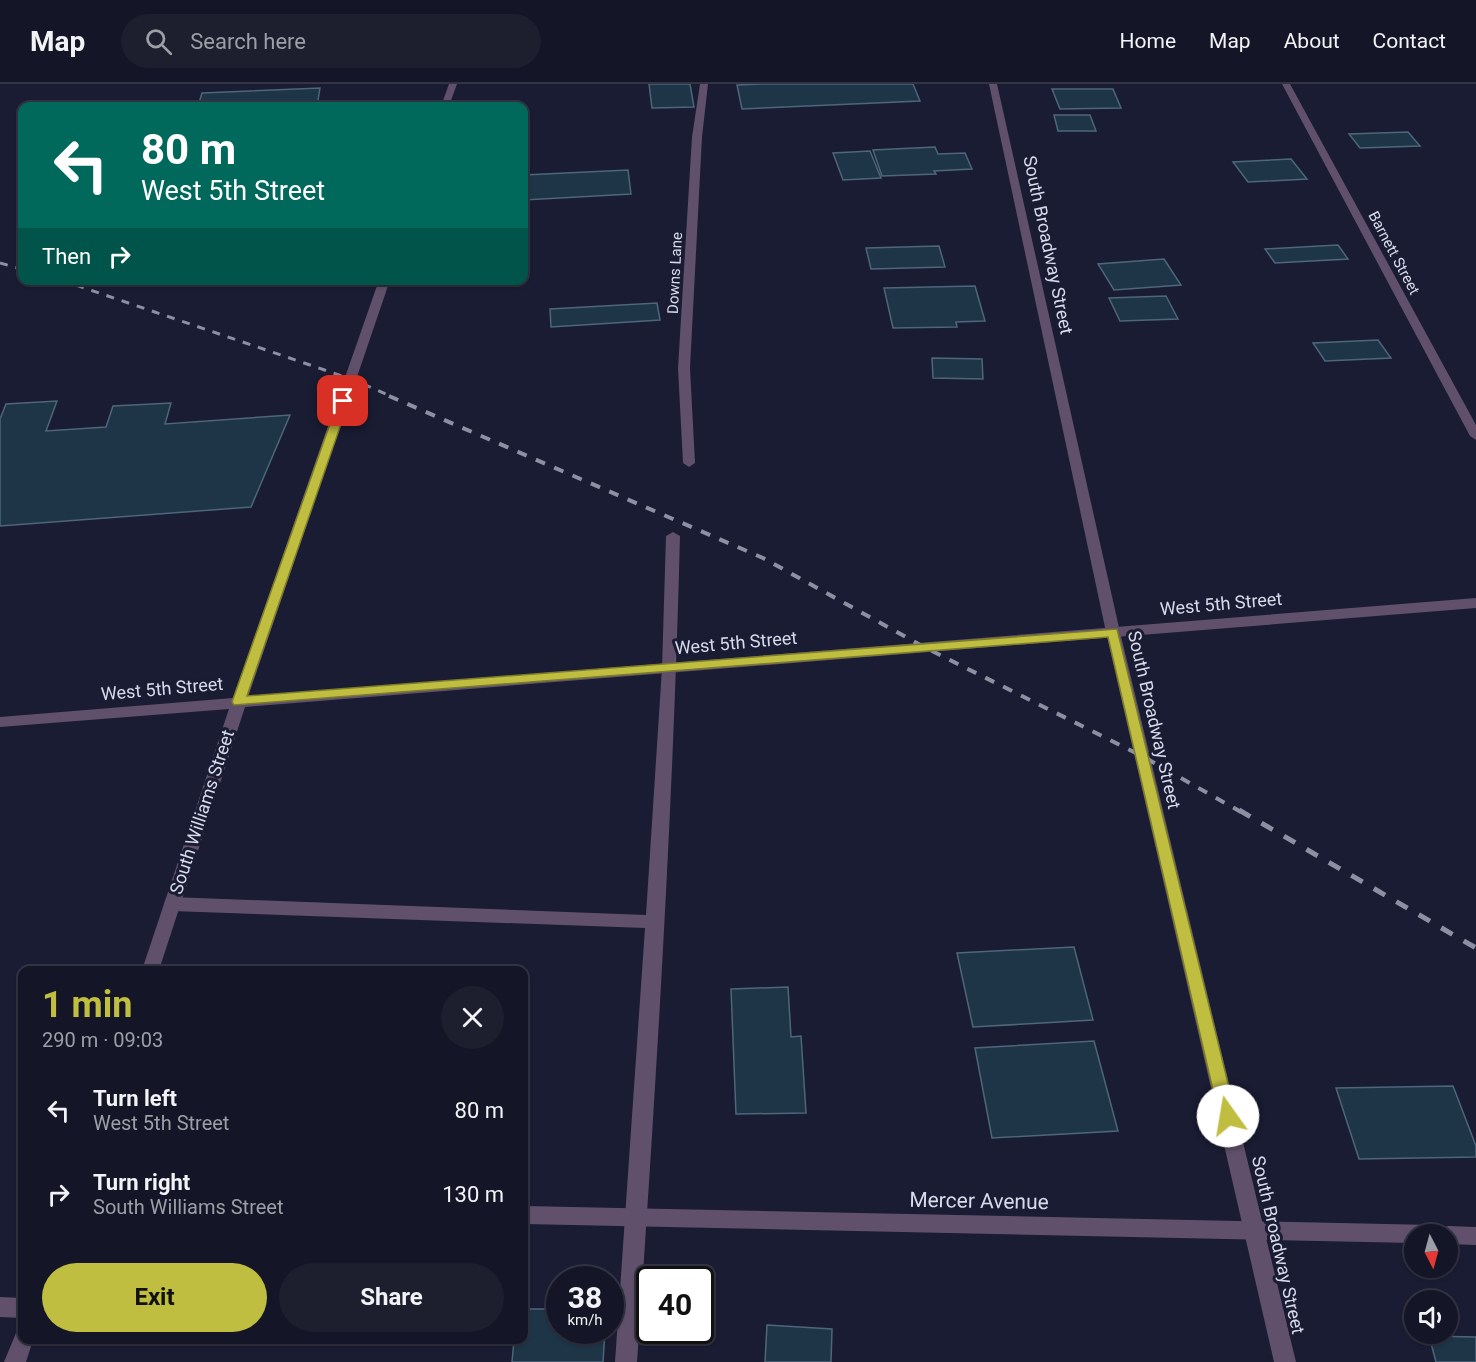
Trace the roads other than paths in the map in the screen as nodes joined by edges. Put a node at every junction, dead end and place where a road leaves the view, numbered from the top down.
1 (453, 84) edge
2 (704, 84) edge
3 (993, 84) edge
4 (1286, 84) edge
5 (446, 102) edge
6 (383, 285) edge
7 (1476, 436) edge
8 (689, 463) dead end
9 (673, 536) dead end
10 (1476, 603) edge
11 (1113, 632) junction
12 (669, 668) junction
13 (239, 702) junction
14 (0, 722) edge
15 (172, 904) junction
16 (655, 922) junction
17 (151, 966) edge
18 (528, 1215) edge
19 (637, 1218) junction
20 (1255, 1229) junction
21 (1404, 1233) edge
22 (1458, 1235) edge
23 (1476, 1236) edge
24 (0, 1307) edge
25 (18, 1308) edge
26 (22, 1344) edge
27 (15, 1362) edge
28 (626, 1362) edge
29 (1285, 1362) edge

1 - 5 street
2 - 8 street, Downs Lane
3 - 11 street, South Broadway Street
4 - 7 street, Barnett Street
6 - 13 street, South Williams Street
9 - 12 street
10 - 11 street, West 5th Street
11 - 12 street, West 5th Street
11 - 20 street, South Broadway Street
12 - 13 street, West 5th Street
12 - 16 street
13 - 14 street, West 5th Street
13 - 15 street, South Williams Street
15 - 16 street
15 - 17 street, South Williams Street
16 - 19 street
18 - 19 street, Mercer Avenue
19 - 20 street, Mercer Avenue
19 - 28 street
20 - 21 street, Mercer Avenue
20 - 29 street, South Broadway Street
22 - 23 street
24 - 25 street
26 - 27 street

